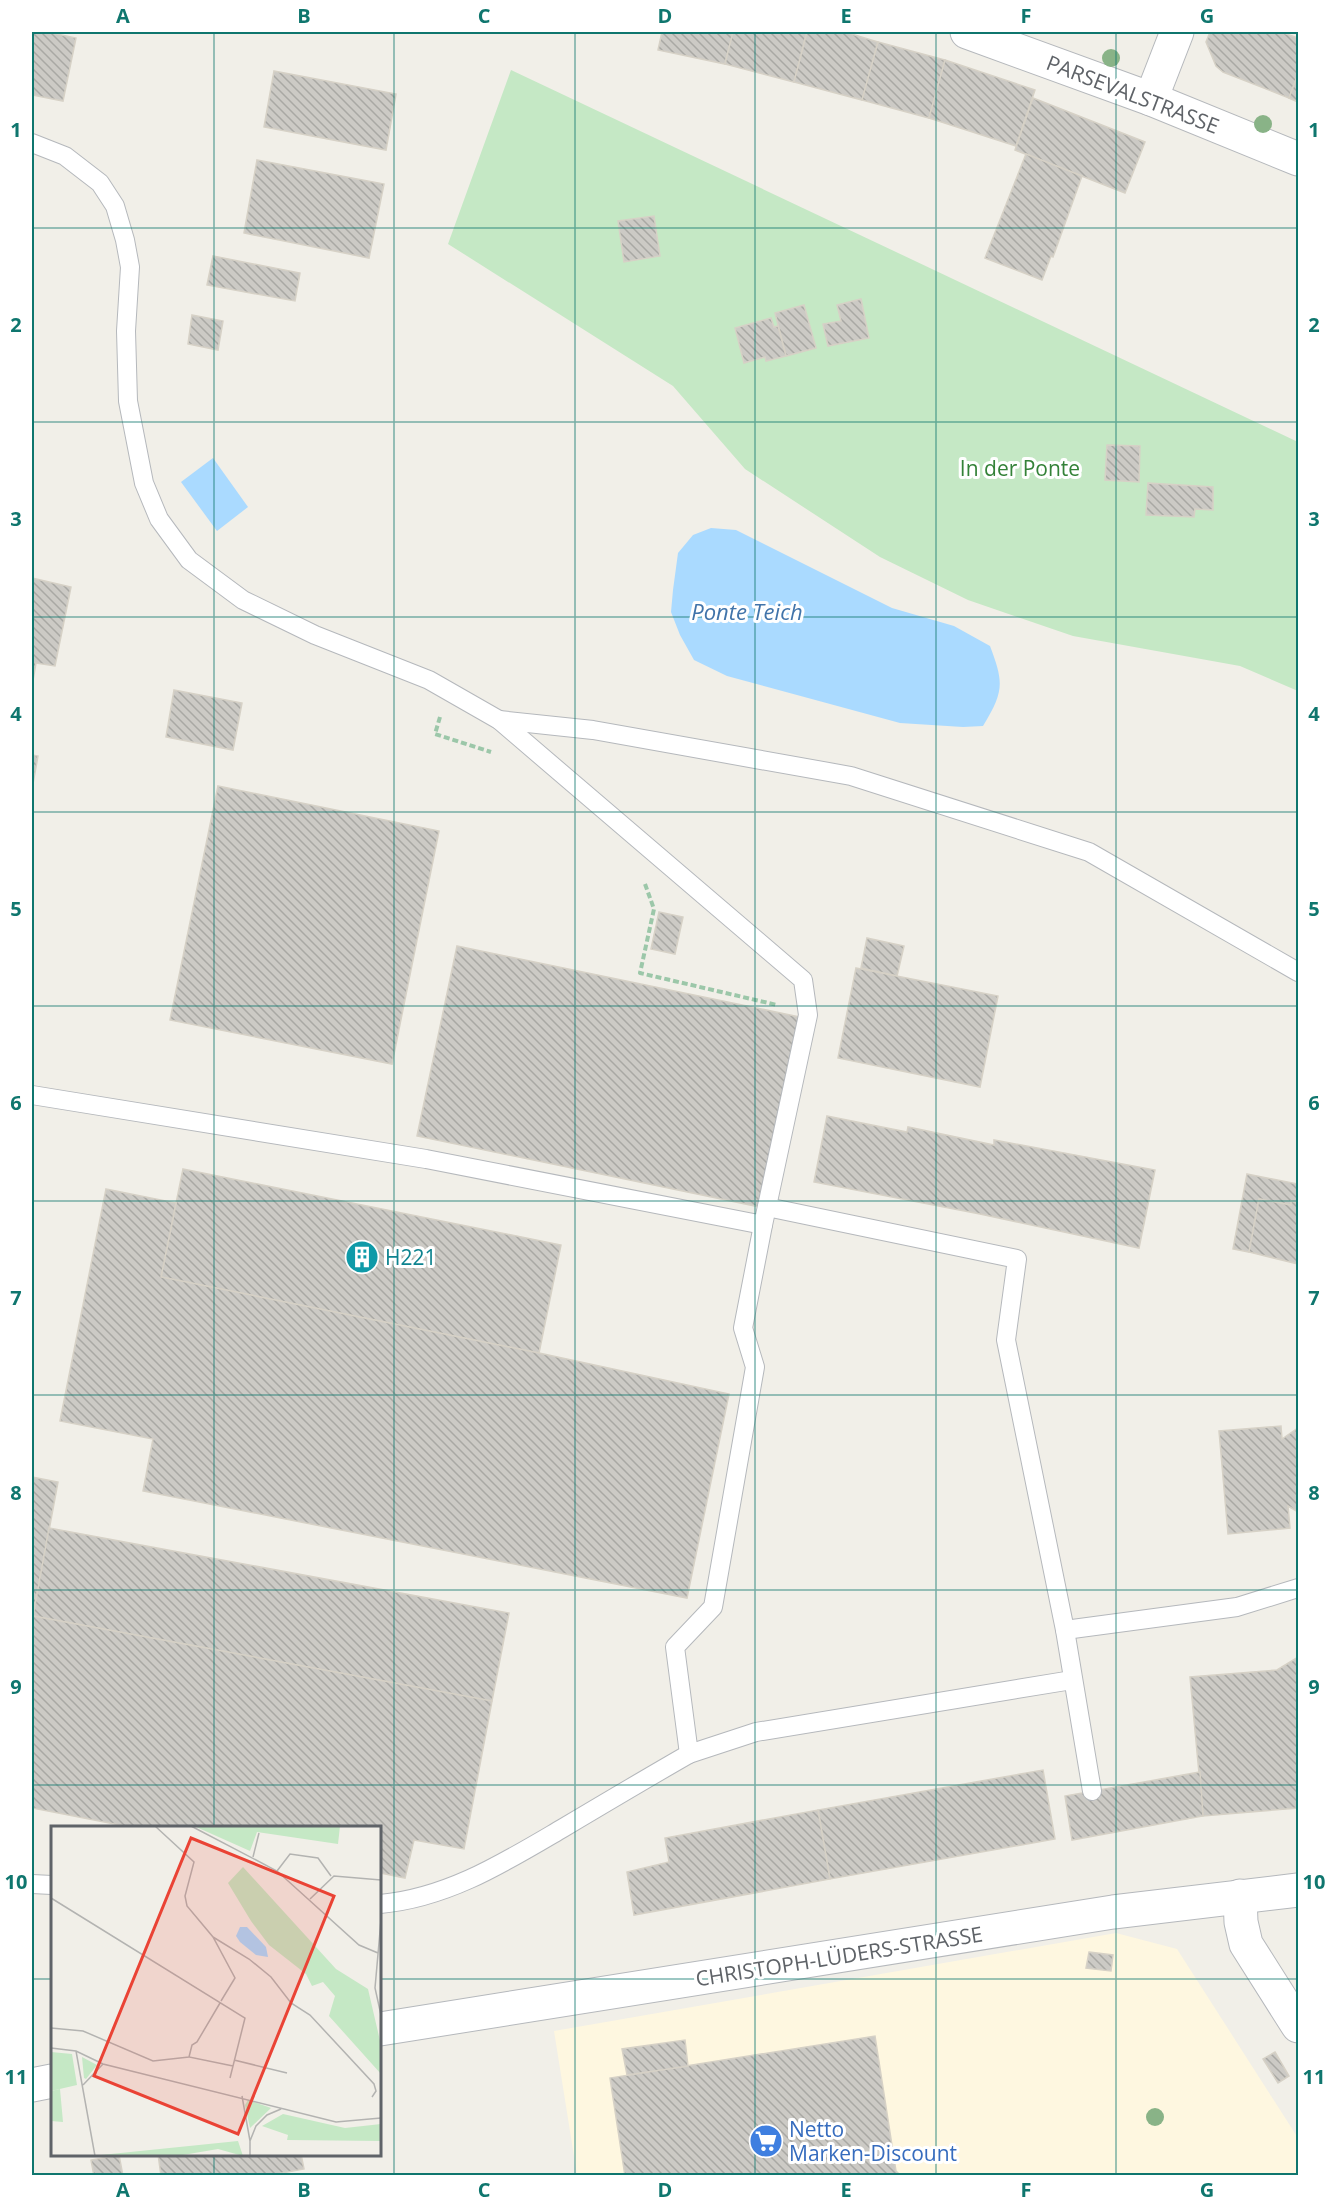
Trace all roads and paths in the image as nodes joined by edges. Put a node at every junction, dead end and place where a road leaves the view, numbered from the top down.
1 (967, 32) edge
2 (1177, 32) edge
3 (1150, 99) junction
4 (32, 143) edge
5 (1299, 159) edge
6 (447, 690) junction
7 (499, 720) junction
8 (492, 753) dead end
9 (643, 879) dead end
10 (1299, 972) edge
11 (805, 997) junction
12 (32, 1095) edge
13 (765, 1216) junction
14 (1299, 1588) edge
15 (1065, 1630) junction
16 (1072, 1680) junction
17 (689, 1754) junction
18 (1092, 1791) dead end
19 (32, 1884) edge
20 (51, 1885) edge
21 (1299, 1890) edge
22 (1240, 1896) junction
23 (381, 1904) edge
24 (1299, 2026) edge
25 (381, 2029) edge
26 (51, 2081) edge
27 (32, 2085) edge

1 - 3 street, PARSEVALSTRASSE
2 - 3 street
3 - 5 street, PARSEVALSTRASSE
4 - 6 lane
6 - 7 lane
6 - 8 path
7 - 10 lane
7 - 11 lane
9 - 11 path
11 - 13 lane
12 - 13 lane
13 - 15 lane
13 - 17 lane
14 - 15 lane
15 - 16 lane
16 - 17 lane
16 - 18 lane
17 - 23 lane
19 - 20 lane
21 - 22 street, CHRISTOPH-LÜDERS-STRASSE
22 - 24 street
22 - 25 street, CHRISTOPH-LÜDERS-STRASSE
26 - 27 street

